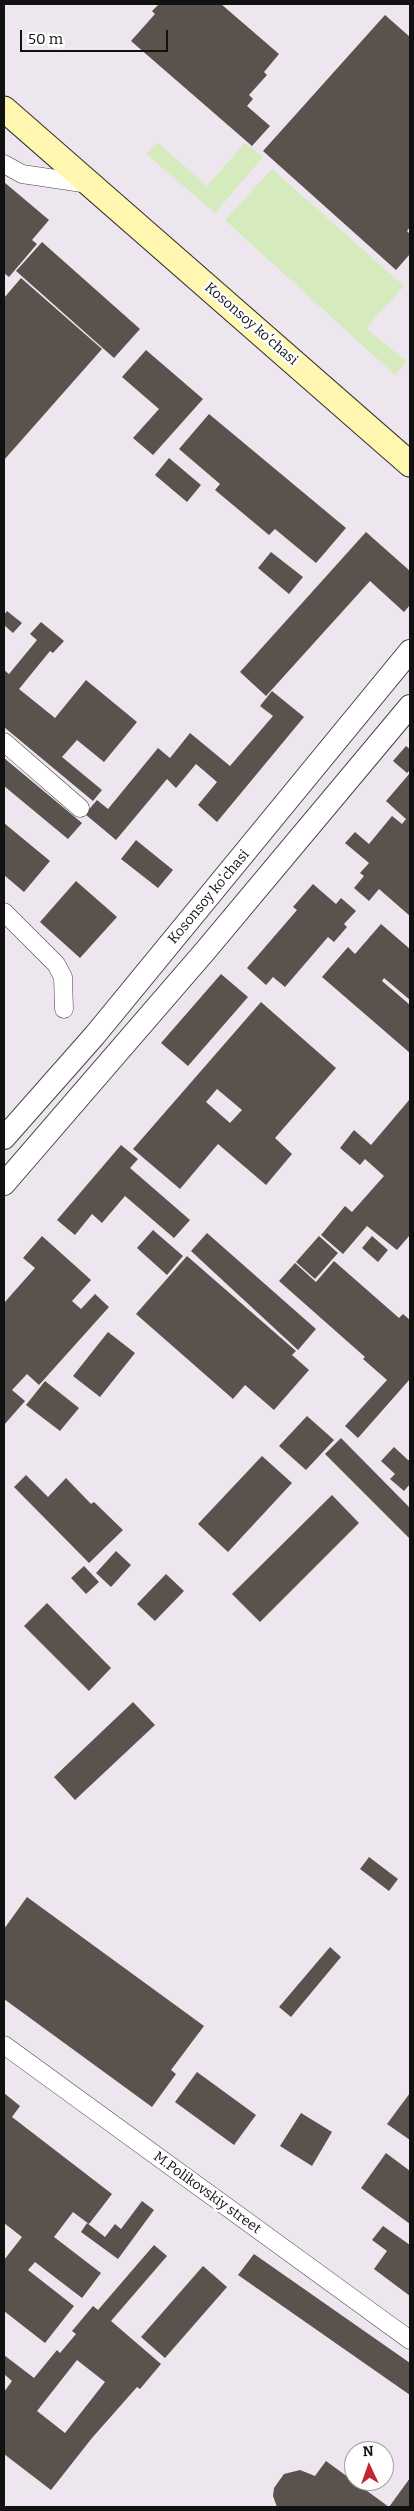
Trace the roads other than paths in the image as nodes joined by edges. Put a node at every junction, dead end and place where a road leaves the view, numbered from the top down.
1 (4, 109) edge
2 (4, 164) edge
3 (92, 184) junction
4 (410, 464) edge
5 (410, 651) edge
6 (410, 706) edge
7 (4, 742) edge
8 (80, 808) dead end
9 (4, 912) edge
10 (64, 1009) dead end
11 (4, 1138) edge
12 (4, 1184) edge
13 (4, 2045) edge
14 (410, 2340) edge

1 - 3 main road, Kosonsoy koʻchasi
2 - 3 street
3 - 4 main road, Kosonsoy koʻchasi
5 - 11 street, Kosonsoy koʻchasi
6 - 12 street
7 - 8 street
9 - 10 street
13 - 14 street, M.Polikovskiy street

